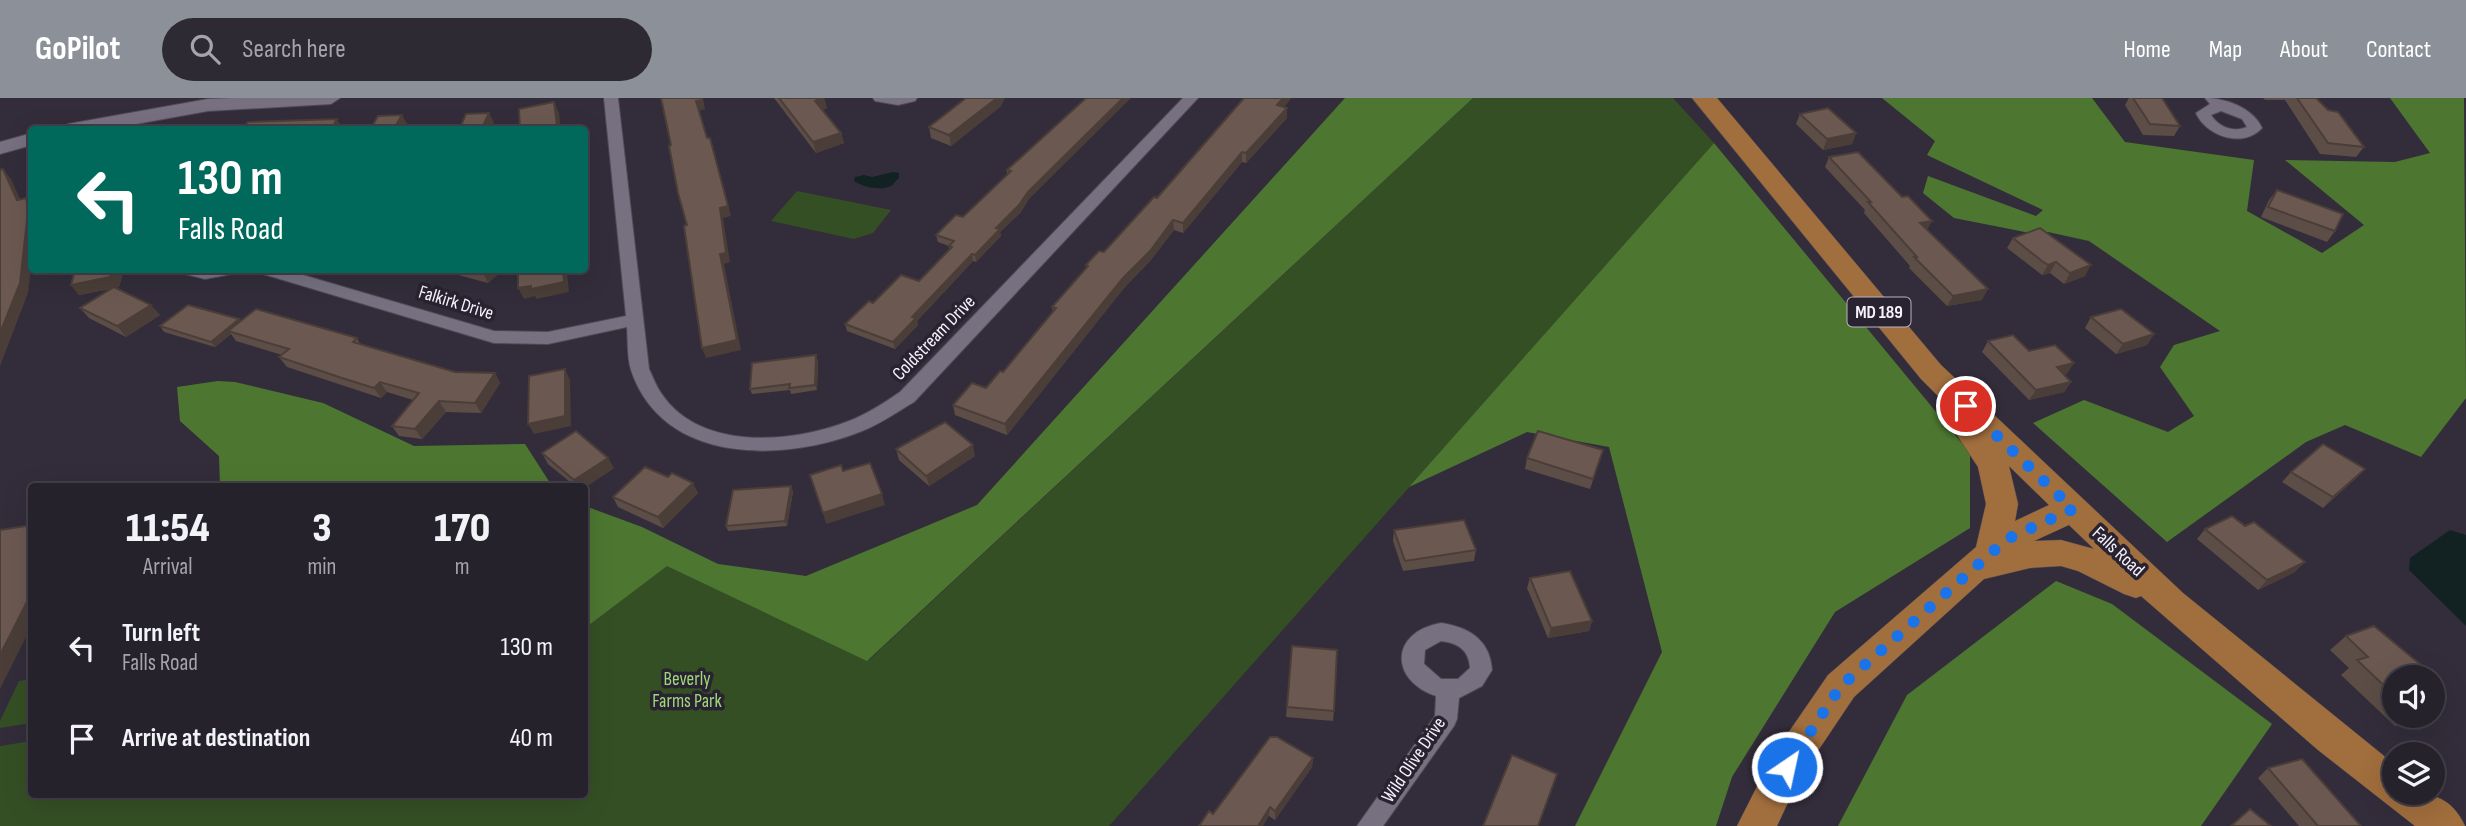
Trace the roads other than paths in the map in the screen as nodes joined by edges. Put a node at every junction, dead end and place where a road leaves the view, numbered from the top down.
1 (331, 98) edge
2 (611, 98) edge
3 (880, 98) edge
4 (911, 98) edge
5 (1191, 98) edge
6 (1704, 98) edge
7 (90, 126) edge
8 (28, 140) edge
9 (0, 148) edge
10 (279, 273) edge
11 (634, 320) junction
12 (1931, 372) junction
13 (2073, 509) junction
14 (1983, 561) junction
15 (2171, 603) junction
16 (1448, 690) dead end
17 (2382, 777) edge
18 (2418, 805) edge
19 (1369, 826) edge
20 (1757, 826) edge
21 (2445, 826) edge

1 - 7 street
2 - 11 street, Coldstream Drive
3 - 4 street
5 - 11 street, Coldstream Drive
6 - 12 main road, Falls Road / MD 189
8 - 9 street
10 - 11 street, Falkirk Drive
12 - 13 main road, Falls Road / MD 189
12 - 14 main road
13 - 14 main road
13 - 15 main road, Falls Road / MD 189
14 - 15 main road
14 - 20 main road
15 - 17 main road, Falls Road / MD 189
16 - 19 street, Wild Olive Drive
18 - 21 main road

